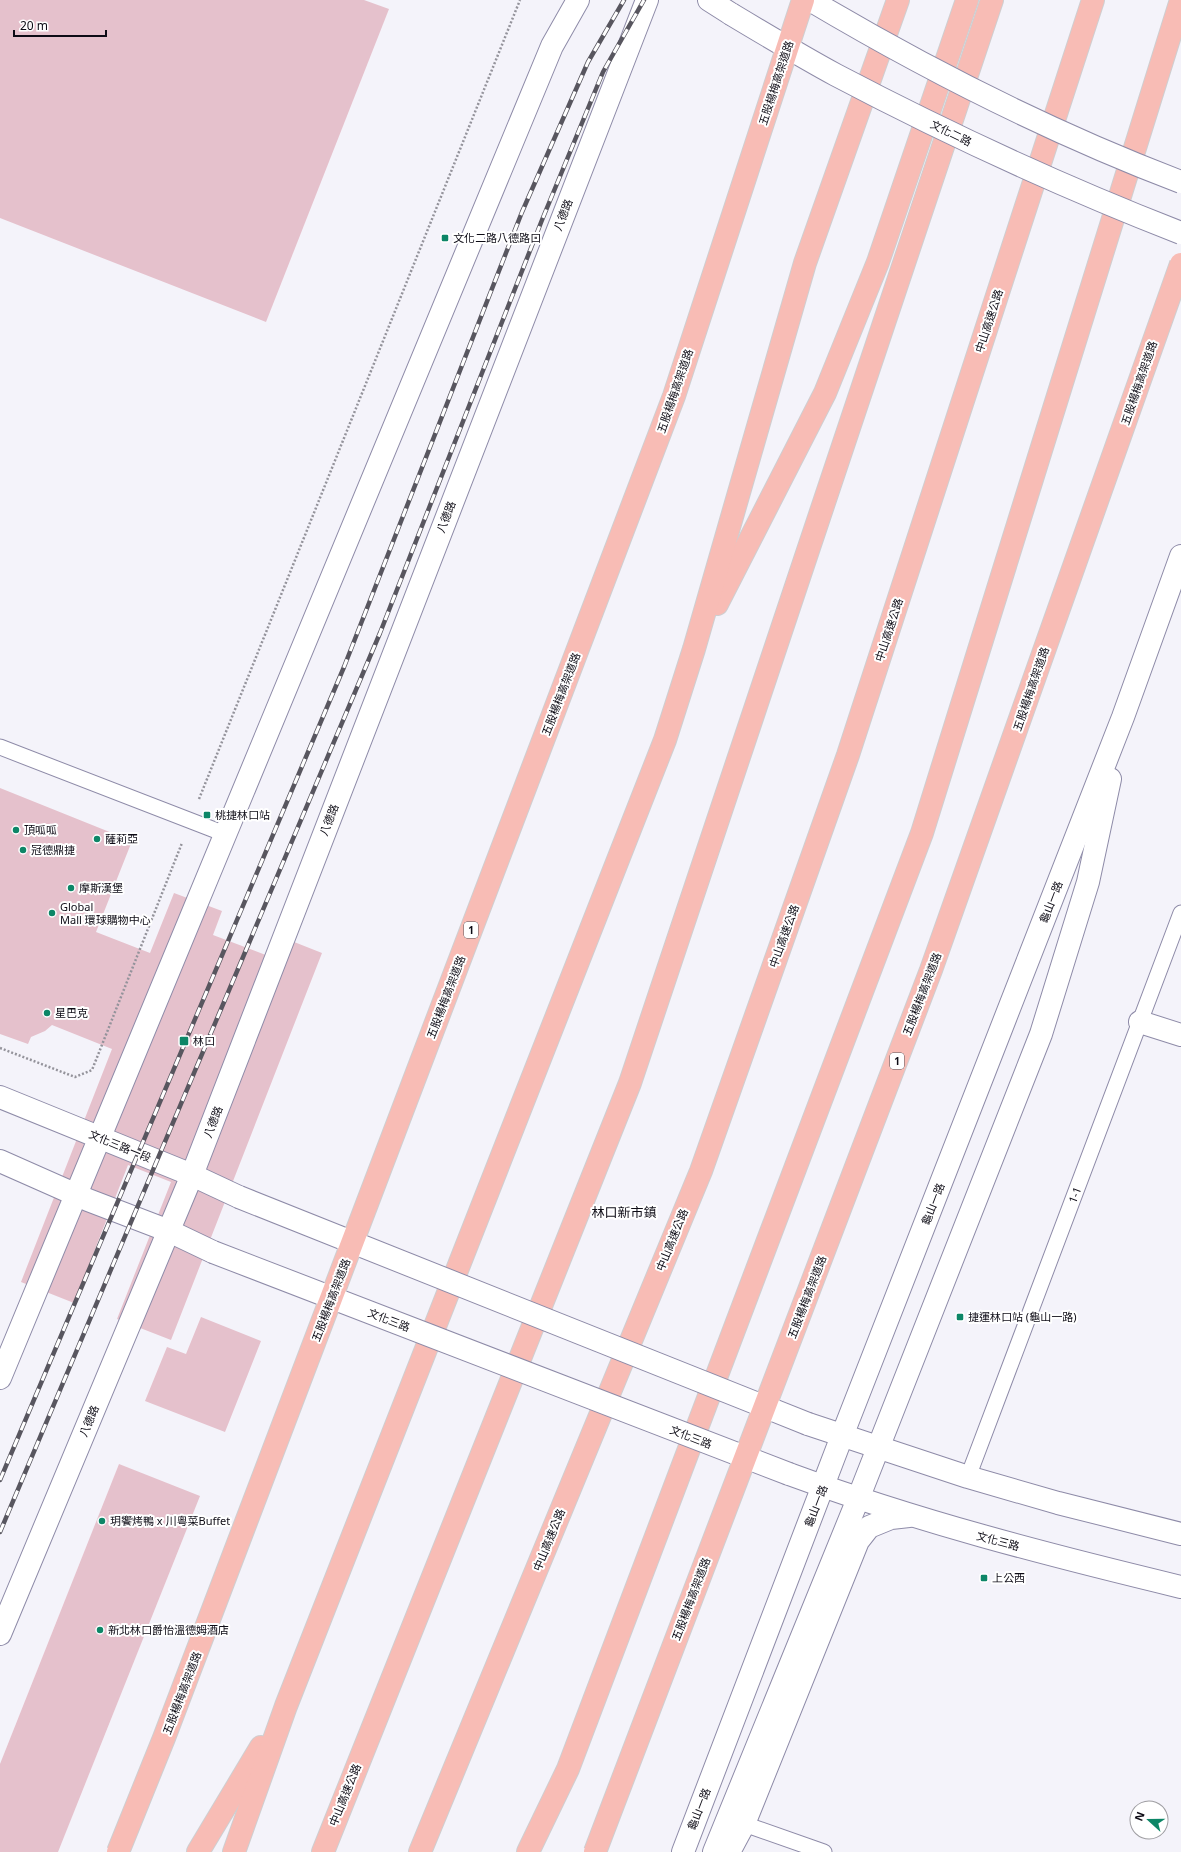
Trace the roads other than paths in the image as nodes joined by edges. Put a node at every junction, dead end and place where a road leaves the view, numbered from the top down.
1 (578, 0) edge
2 (647, 0) edge
3 (709, 0) edge
4 (803, 0) edge
5 (810, 0) edge
6 (898, 0) edge
7 (967, 0) edge
8 (992, 0) edge
9 (1093, 0) edge
10 (1181, 0) edge
11 (1181, 182) edge
12 (1181, 233) edge
13 (1181, 264) edge
14 (1181, 556) edge
15 (694, 649) junction
16 (1123, 717) junction
17 (0, 747) edge
18 (225, 834) junction
19 (1181, 913) edge
20 (1140, 1022) junction
21 (1181, 1035) edge
22 (0, 1097) edge
23 (99, 1138) junction
24 (0, 1162) edge
25 (192, 1175) junction
26 (76, 1194) junction
27 (169, 1231) junction
28 (0, 1378) edge
29 (842, 1436) junction
30 (879, 1448) junction
31 (968, 1477) junction
32 (823, 1487) junction
33 (858, 1499) junction
34 (912, 1516) junction
35 (1181, 1534) edge
36 (1181, 1587) edge
37 (0, 1634) edge
38 (286, 1706) junction
39 (744, 1824) junction
40 (118, 1852) edge
41 (198, 1852) edge
42 (234, 1852) edge
43 (323, 1852) edge
44 (420, 1852) edge
45 (528, 1852) edge
46 (595, 1852) edge
47 (683, 1852) edge
48 (714, 1852) edge
49 (729, 1852) edge
50 (824, 1852) edge

1 - 18 street
2 - 25 street, 八德路
3 - 12 street, 文化二路, bridge
4 - 40 highway, 五股楊梅高架道路 / 1, bridge
5 - 11 street, bridge
6 - 15 highway
7 - 15 highway
8 - 43 highway, 中山高速公路
9 - 44 highway, 中山高速公路
10 - 45 highway
13 - 46 highway, 五股楊梅高架道路 / 1, bridge
14 - 16 street, 龜山一路
15 - 38 highway
16 - 29 street, 龜山一路
16 - 30 street
17 - 18 lane
18 - 23 street
19 - 20 lane, 1-1
20 - 21 street
20 - 31 lane, 1-1
22 - 23 street, 文化三路一段
23 - 25 street, 文化三路一段
23 - 26 street
24 - 26 street
25 - 27 street, 八德路
25 - 29 street, 文化三路一段, bridge
26 - 27 street
26 - 28 street
27 - 32 street, 文化三路, bridge
27 - 37 street, 八德路
29 - 30 street
29 - 32 street, 龜山一路
30 - 31 street
30 - 33 street
31 - 35 street
32 - 33 street, 文化三路
32 - 47 street, 龜山一路
33 - 34 street, 文化三路
33 - 48 street
34 - 36 street, 文化三路
34 - 39 street
38 - 41 highway
38 - 42 highway
39 - 49 street
39 - 50 lane

